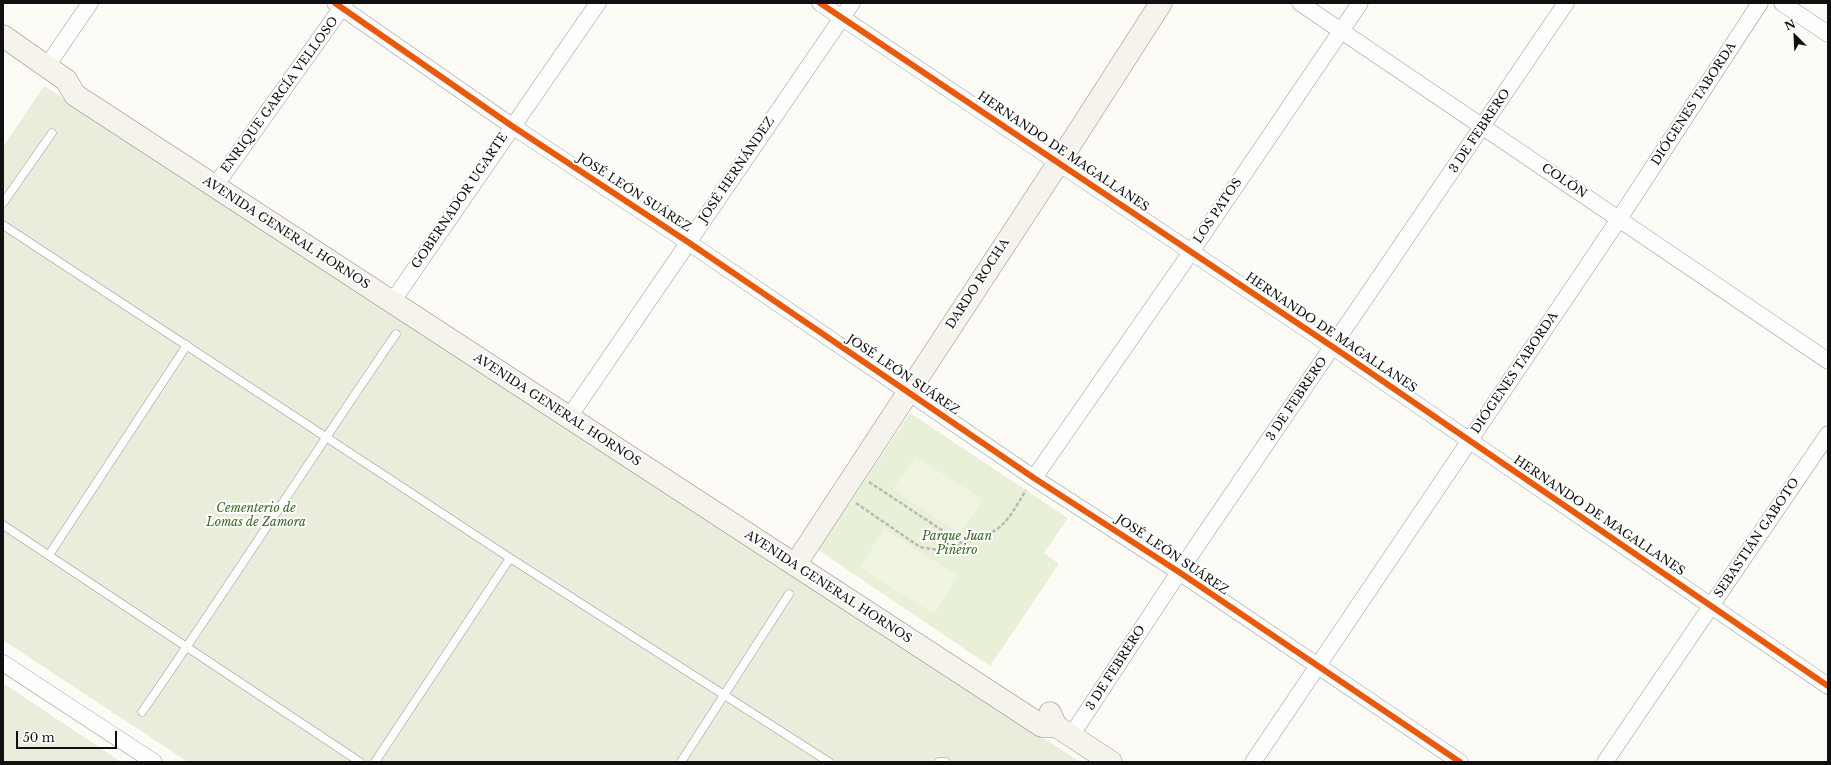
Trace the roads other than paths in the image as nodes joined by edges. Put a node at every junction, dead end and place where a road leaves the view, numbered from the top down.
1 (90, 3) edge
2 (598, 3) edge
3 (820, 3) edge
4 (852, 3) edge
5 (1161, 3) edge
6 (1300, 3) edge
7 (1360, 3) edge
8 (1566, 3) edge
9 (1760, 3) edge
10 (1782, 3) edge
11 (341, 5) edge
12 (842, 18) junction
13 (1341, 31) junction
14 (1828, 34) edge
15 (3, 36) edge
16 (47, 66) junction
17 (512, 126) junction
18 (1483, 126) junction
19 (52, 133) dead end
20 (1059, 162) junction
21 (218, 181) junction
22 (3, 203) edge
23 (1619, 218) junction
24 (3, 225) edge
25 (688, 242) junction
26 (1191, 252) junction
27 (395, 297) junction
28 (396, 334) dead end
29 (187, 345) junction
30 (1333, 347) junction
31 (1828, 361) edge
32 (908, 391) junction
33 (572, 412) junction
34 (1828, 434) edge
35 (325, 436) junction
36 (1470, 441) junction
37 (1034, 478) junction
38 (3, 525) edge
39 (49, 555) junction
40 (510, 558) junction
41 (798, 559) junction
42 (1179, 572) junction
43 (789, 594) dead end
44 (1711, 606) junction
45 (188, 646) junction
46 (3, 663) edge
47 (1316, 666) junction
48 (1828, 686) edge
49 (724, 696) junction
50 (142, 712) dead end
51 (1064, 731) junction
52 (154, 762) edge
53 (360, 762) edge
54 (374, 762) edge
55 (680, 762) edge
56 (829, 762) edge
57 (939, 762) edge
58 (946, 762) edge
59 (1111, 762) edge
60 (1253, 762) edge
61 (1460, 762) edge
62 (1604, 762) edge

1 - 16 street
2 - 17 street, GOBERNADOR UGARTE
3 - 12 street, HERNANDO DE MAGALLANES
4 - 12 street, JOSÉ HERNÁNDEZ
5 - 20 main road, DARDO ROCHA
6 - 13 street, COLÓN
7 - 13 street, LOS PATOS
8 - 18 street, 3 DE FEBRERO
9 - 23 street, DIÓGENES TABORDA
10 - 14 street
11 - 17 street, JOSÉ LEÓN SUÁREZ
11 - 21 street, ENRIQUE GARCÍA VELLOSO
12 - 20 street, HERNANDO DE MAGALLANES
12 - 25 street, JOSÉ HERNÁNDEZ
13 - 18 street, COLÓN
13 - 26 street, LOS PATOS
15 - 16 main road, AVENIDA GENERAL HORNOS
16 - 21 main road, AVENIDA GENERAL HORNOS
17 - 25 street, JOSÉ LEÓN SUÁREZ
17 - 27 street, GOBERNADOR UGARTE
18 - 23 street, COLÓN
18 - 30 street, 3 DE FEBRERO
19 - 22 lane
20 - 26 street, HERNANDO DE MAGALLANES
20 - 32 main road, DARDO ROCHA
21 - 27 main road, AVENIDA GENERAL HORNOS
23 - 31 street, COLÓN
23 - 36 street, DIÓGENES TABORDA
24 - 29 lane
25 - 32 street, JOSÉ LEÓN SUÁREZ
25 - 33 street, JOSÉ HERNÁNDEZ
26 - 30 street, HERNANDO DE MAGALLANES
26 - 37 street, LOS PATOS
27 - 33 main road, AVENIDA GENERAL HORNOS
28 - 35 lane
29 - 35 lane
29 - 39 lane
30 - 36 street, HERNANDO DE MAGALLANES
30 - 42 street, 3 DE FEBRERO
32 - 37 street, JOSÉ LEÓN SUÁREZ
32 - 41 main road, DARDO ROCHA
33 - 41 main road, AVENIDA GENERAL HORNOS
34 - 44 street, SEBASTIÁN GABOTO
35 - 40 lane
35 - 45 lane
36 - 44 street, HERNANDO DE MAGALLANES
36 - 47 street, DIÓGENES TABORDA
37 - 42 street, JOSÉ LEÓN SUÁREZ
38 - 39 lane
39 - 45 lane
40 - 49 lane
40 - 54 lane
41 - 51 main road, AVENIDA GENERAL HORNOS
42 - 47 street, JOSÉ LEÓN SUÁREZ
42 - 51 street, 3 DE FEBRERO
43 - 49 lane
44 - 48 street, HERNANDO DE MAGALLANES
44 - 62 street, SEBASTIÁN GABOTO
45 - 50 lane
45 - 53 lane
46 - 52 street
47 - 60 street, DIÓGENES TABORDA
47 - 61 street, JOSÉ LEÓN SUÁREZ
49 - 55 lane
49 - 56 lane
51 - 59 main road, AVENIDA GENERAL HORNOS
57 - 58 lane

